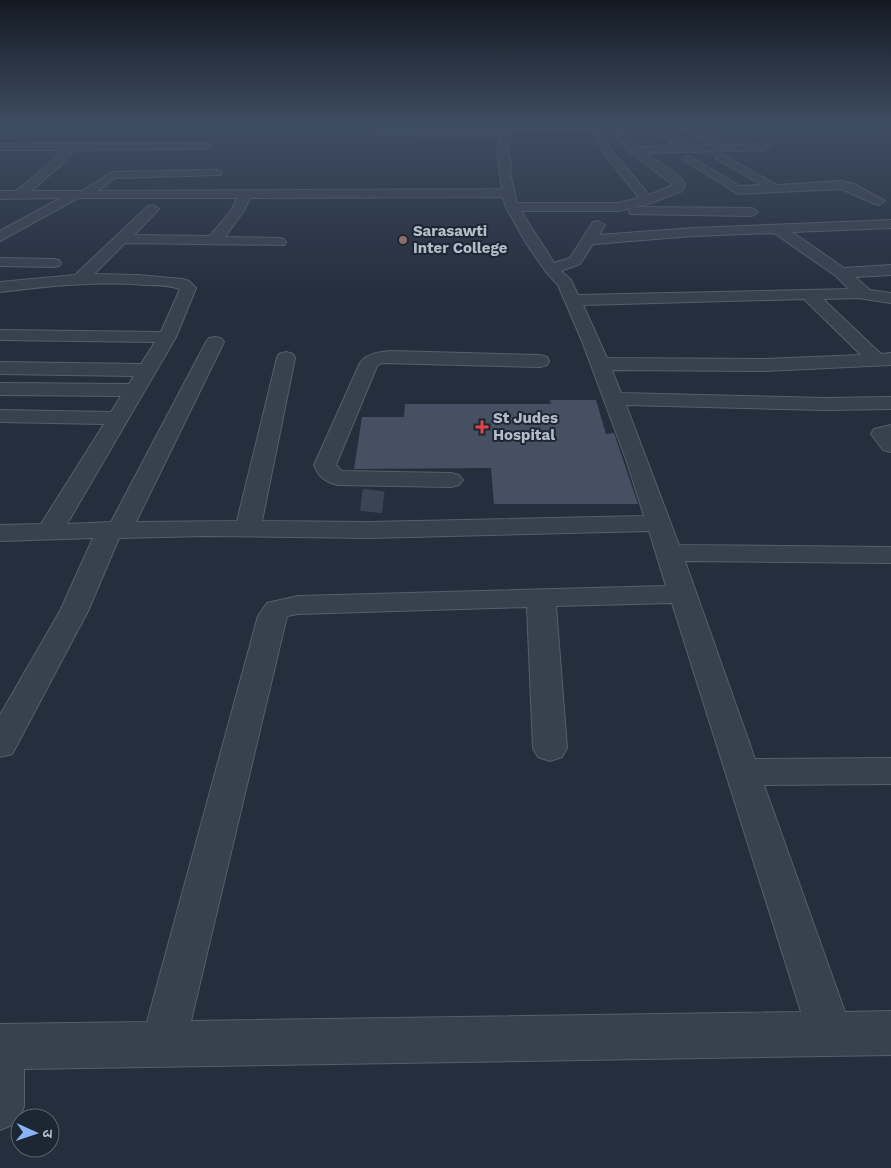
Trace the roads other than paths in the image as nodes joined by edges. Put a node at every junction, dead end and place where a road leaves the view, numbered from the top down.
1 (36, 181) edge
2 (103, 181) edge
3 (280, 181) edge
4 (355, 181) edge
5 (423, 181) dead end
6 (506, 181) edge
7 (631, 181) edge
8 (676, 181) edge
9 (724, 181) edge
10 (764, 181) edge
11 (781, 188) junction
12 (245, 194) junction
13 (266, 194) junction
14 (350, 194) junction
15 (427, 194) junction
16 (0, 195) edge
17 (19, 195) junction
18 (80, 195) junction
19 (510, 200) junction
20 (647, 200) junction
21 (879, 201) dead end
22 (812, 202) dead end
23 (153, 209) dead end
24 (606, 210) junction
25 (764, 212) dead end
26 (828, 212) dead end
27 (16, 214) dead end
28 (41, 214) junction
29 (891, 224) edge
30 (856, 226) junction
31 (778, 229) junction
32 (2, 235) edge
33 (125, 235) junction
34 (218, 236) junction
35 (883, 239) dead end
36 (589, 240) junction
37 (279, 242) dead end
38 (0, 262) edge
39 (54, 262) dead end
40 (551, 269) junction
41 (891, 270) edge
42 (841, 273) junction
43 (79, 280) junction
44 (0, 287) edge
45 (862, 294) junction
46 (809, 295) junction
47 (891, 298) edge
48 (573, 300) junction
49 (167, 337) junction
50 (4, 340) edge
51 (215, 342) dead end
52 (286, 358) dead end
53 (884, 359) edge
54 (540, 361) dead end
55 (600, 364) junction
56 (0, 368) edge
57 (147, 370) junction
58 (0, 389) edge
59 (134, 390) junction
60 (613, 399) junction
61 (891, 404) edge
62 (0, 416) edge
63 (118, 418) junction
64 (891, 431) edge
65 (891, 445) edge
66 (450, 480) dead end
67 (372, 502) junction
68 (659, 522) junction
69 (248, 527) junction
70 (115, 529) junction
71 (49, 532) junction
72 (0, 534) edge
73 (669, 553) junction
74 (891, 555) edge
75 (682, 594) junction
76 (541, 598) junction
77 (0, 745) edge
78 (550, 748) dead end
79 (891, 771) edge
80 (742, 772) junction
81 (891, 1033) edge
82 (830, 1034) junction
83 (163, 1045) junction
84 (1, 1047) edge
85 (0, 1106) edge

1 - 17 street
2 - 18 street
3 - 13 street
4 - 14 street
5 - 15 street
6 - 19 street
7 - 20 street
8 - 20 street
9 - 11 street
10 - 11 street
11 - 21 street
11 - 22 street
12 - 13 street
12 - 18 street
12 - 34 street
13 - 14 street
14 - 15 street
15 - 19 street
16 - 17 street
17 - 18 street
18 - 28 street
19 - 24 street
19 - 40 street
20 - 24 street
23 - 33 street
24 - 25 street
24 - 36 street
26 - 30 street
27 - 28 street
28 - 32 street
29 - 30 street
30 - 31 street
30 - 35 street
31 - 36 street
31 - 42 street
33 - 34 street
33 - 43 street
34 - 37 street
36 - 40 street
38 - 39 street
40 - 48 street
41 - 42 street
42 - 45 street
43 - 44 street
43 - 49 street
45 - 46 street
45 - 47 street
46 - 48 street
46 - 53 street
48 - 55 street
49 - 50 street
49 - 57 street
51 - 70 street
52 - 69 street
53 - 55 street
54 - 67 street
55 - 60 street
56 - 57 street
57 - 59 street
58 - 59 street
59 - 63 street
60 - 61 street
60 - 68 street
62 - 63 street
63 - 71 street
64 - 65 street
66 - 67 street
67 - 68 street
67 - 69 street
68 - 73 street
69 - 70 street
70 - 71 street
70 - 77 street
71 - 72 street
73 - 74 street
73 - 75 street
75 - 76 street
75 - 80 street
76 - 78 street
76 - 83 street
79 - 80 street
80 - 82 street
81 - 82 street
82 - 83 street
83 - 84 street
84 - 85 street

